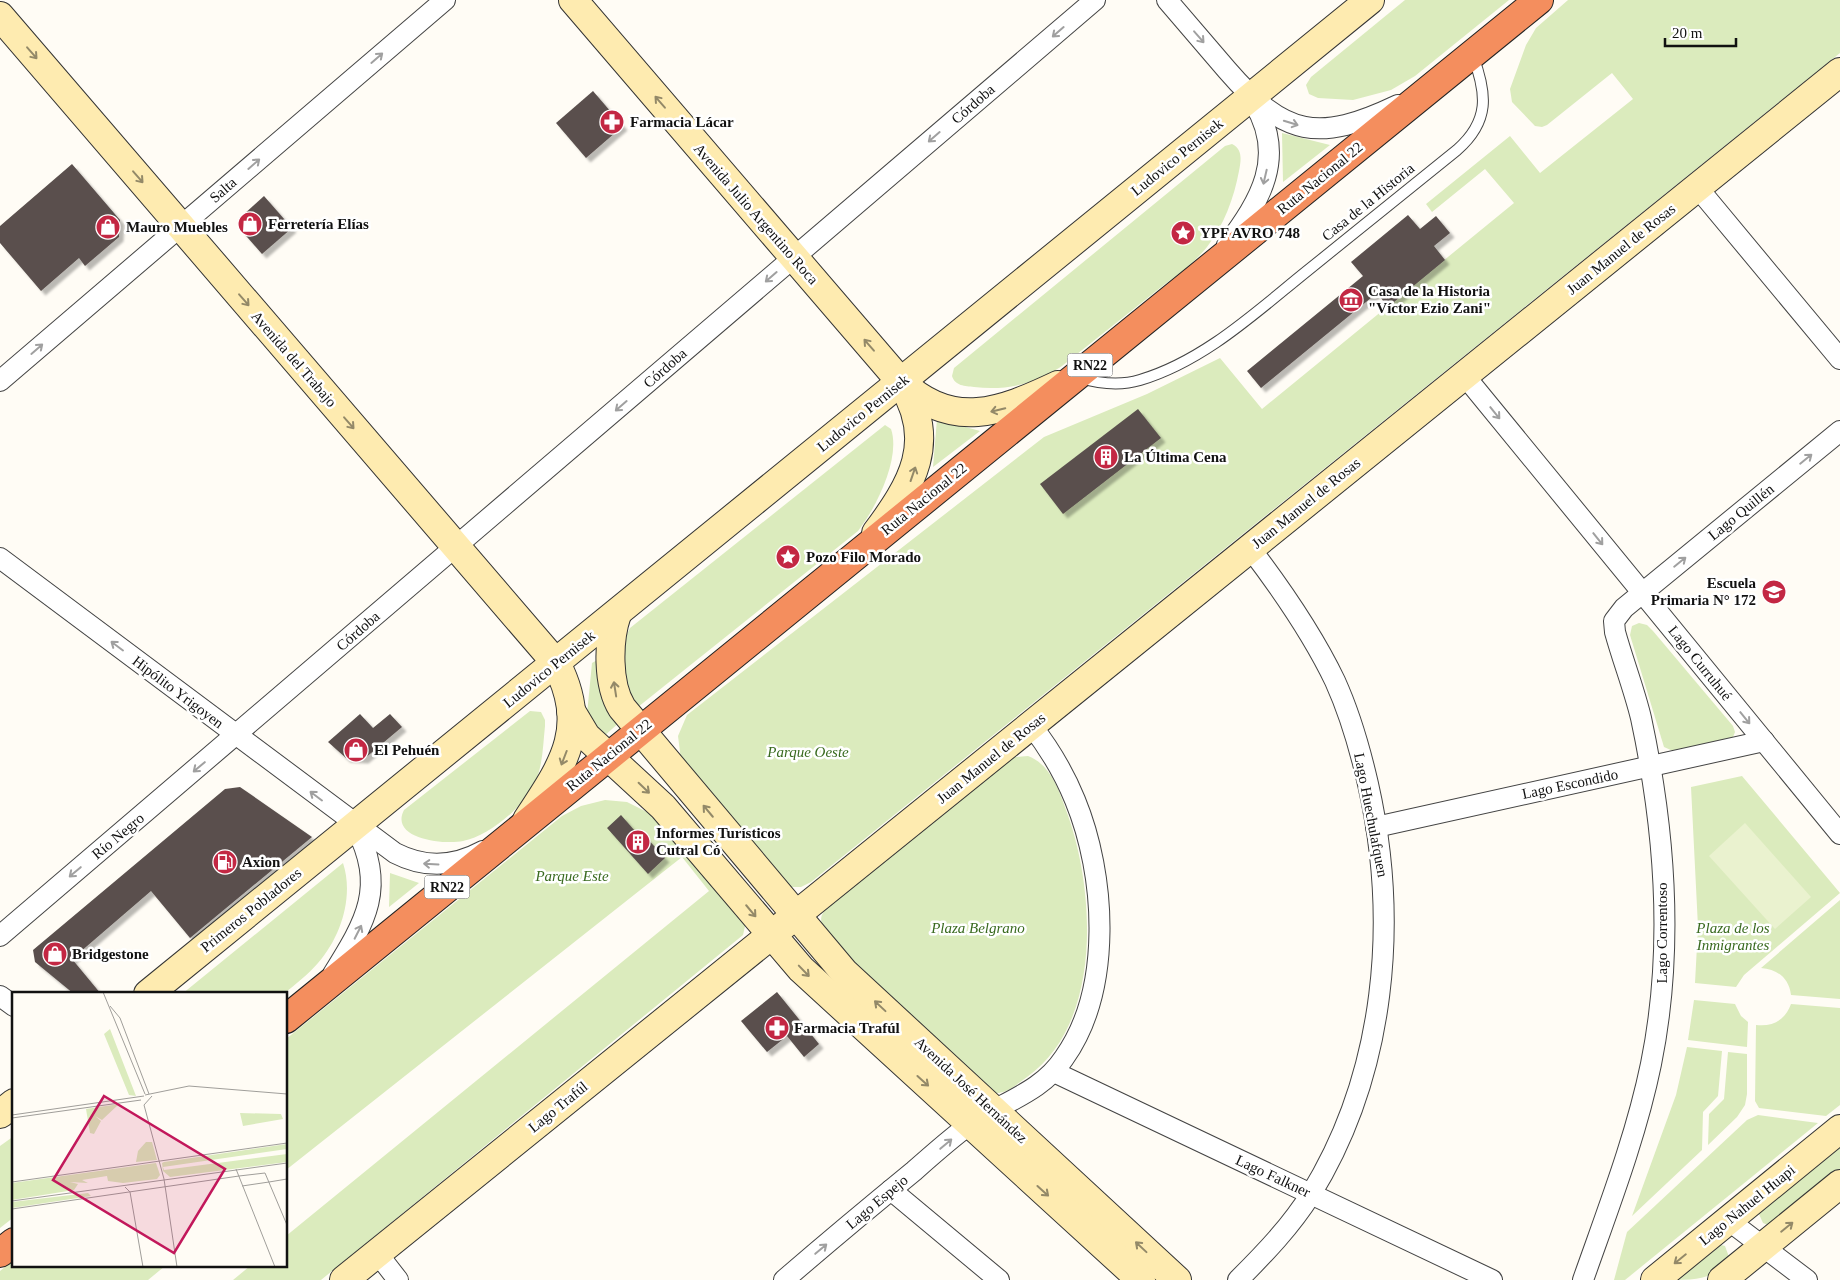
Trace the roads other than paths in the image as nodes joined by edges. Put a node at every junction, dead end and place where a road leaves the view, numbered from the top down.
1 (445, 0) edge
2 (572, 0) edge
3 (1095, 0) edge
4 (1167, 0) edge
5 (1370, 0) edge
6 (1539, 0) edge
7 (0, 16) edge
8 (1472, 54) junction
9 (1840, 72) edge
10 (1427, 91) junction
11 (1251, 97) junction
12 (1697, 187) junction
13 (180, 226) junction
14 (794, 258) junction
15 (1210, 267) junction
16 (1840, 359) edge
17 (1464, 375) junction
18 (1075, 377) junction
19 (0, 381) edge
20 (901, 382) junction
21 (1840, 431) edge
22 (868, 544) junction
23 (456, 547) junction
24 (1250, 548) junction
25 (0, 558) edge
26 (1642, 592) junction
27 (617, 614) junction
28 (556, 663) junction
29 (571, 710) junction
30 (1031, 725) junction
31 (640, 729) junction
32 (236, 736) junction
33 (1764, 741) junction
34 (608, 756) junction
35 (1650, 766) junction
36 (355, 826) junction
37 (1376, 827) junction
38 (517, 830) junction
39 (1840, 834) edge
40 (795, 916) junction
41 (771, 935) junction
42 (0, 936) edge
43 (323, 988) junction
44 (150, 992) edge
45 (0, 996) edge
46 (12, 1005) edge
47 (288, 1017) edge
48 (1054, 1072) junction
49 (12, 1104) edge
50 (994, 1111) junction
51 (0, 1114) edge
52 (970, 1124) junction
53 (1840, 1129) edge
54 (1840, 1184) edge
55 (891, 1190) junction
56 (1311, 1194) junction
57 (1728, 1220) junction
58 (12, 1244) edge
59 (1762, 1247) junction
60 (0, 1253) edge
61 (377, 1253) junction
62 (344, 1280) edge
63 (398, 1280) edge
64 (784, 1280) edge
65 (999, 1280) edge
66 (1142, 1280) edge
67 (1176, 1280) edge
68 (1238, 1280) edge
69 (1492, 1280) edge
70 (1583, 1280) edge
71 (1655, 1280) edge
72 (1722, 1280) edge
73 (1807, 1280) edge

13 -> 1 street, Salta
14 -> 2 street, Avenida Julio Argentino Roca
3 -> 14 street, Córdoba
4 -> 11 street
5 - 11 street, Ludovico Pernisek
6 - 8 highway, Ruta Nacional 22 / RN22
7 -> 13 street, Avenida del Trabajo
8 - 10 highway, Ruta Nacional 22 / RN22
8 - 18 lane, Casa de la Historia
9 - 12 street, Juan Manuel de Rosas
11 -> 10 street
10 - 15 highway, Ruta Nacional 22 / RN22
11 -> 15 street
11 - 20 street, Ludovico Pernisek
12 - 16 street
12 - 17 street, Juan Manuel de Rosas
19 -> 13 street, Salta
13 -> 23 street, Avenida del Trabajo
20 -> 14 street, Avenida Julio Argentino Roca
14 -> 23 street, Córdoba
15 - 18 highway, Ruta Nacional 22 / RN22
17 - 24 street, Juan Manuel de Rosas
17 -> 26 street, Lago Curruhué
18 -> 20 street, Avenida Julio Argentino Roca
18 - 22 highway, Ruta Nacional 22 / RN22
22 -> 20 street, Avenida Julio Argentino Roca
20 - 27 street, Ludovico Pernisek
26 -> 21 street, Lago Quillén
22 - 31 highway, Ruta Nacional 22 / RN22
23 - 28 street, Avenida del Trabajo
23 - 32 street, Córdoba
24 - 30 street, Juan Manuel de Rosas
24 - 37 street, Lago Huechulafquen
32 -> 25 street, Hipólito Yrigoyen
26 -> 33 street, Lago Curruhué
26 - 35 street, Lago Correntoso
27 - 28 street, Ludovico Pernisek
31 -> 27 street
28 - 29 street, Avenida del Trabajo
28 - 36 street, Ludovico Pernisek
29 - 34 street, Avenida del Trabajo
29 -> 38 street, Avenida del Trabajo
30 - 40 street, Juan Manuel de Rosas
30 - 48 street, Lago Espejo
31 - 34 highway, Ruta Nacional 22 / RN22
40 -> 31 street, Avenida José Hernández
36 -> 32 street, Hipólito Yrigoyen
32 -> 42 street, Río Negro
33 - 35 street, Lago Escondido
33 - 39 street, Lago Curruhué
34 - 38 highway, Ruta Nacional 22 / RN22
34 -> 41 street, Avenida José Hernández
35 - 37 street, Lago Escondido
35 - 70 street, Lago Correntoso
38 -> 36 street, Hipólito Yrigoyen
43 -> 36 street, Hipólito Yrigoyen
36 - 44 street, Primeros Pobladores
37 - 56 street, Lago Huechulafquen
38 - 43 highway, Ruta Nacional 22 / RN22
40 - 41 street, Juan Manuel de Rosas
50 -> 40 street, Avenida José Hernández
41 -> 52 street, Avenida José Hernández
41 - 61 street, Lago Trafúl
43 - 47 highway, Ruta Nacional 22 / RN22
45 - 46 street
48 - 50 street, Lago Espejo
48 - 56 street, Lago Falkner
49 - 51 street
50 - 52 street, Lago Espejo
67 -> 50 street, Avenida José Hernández
55 -> 52 street, Lago Espejo
52 -> 66 street, Avenida José Hernández
53 - 57 street, Lago Nahuel Huapi
59 -> 54 street
64 -> 55 street, Lago Espejo
55 - 65 street
56 - 68 street, Lago Huechulafquen
56 - 69 street, Lago Falkner
57 - 59 street
57 -> 71 street, Lago Nahuel Huapi
58 - 60 highway
59 - 72 street
59 - 73 street
61 - 62 street, Lago Trafúl
61 - 63 street

